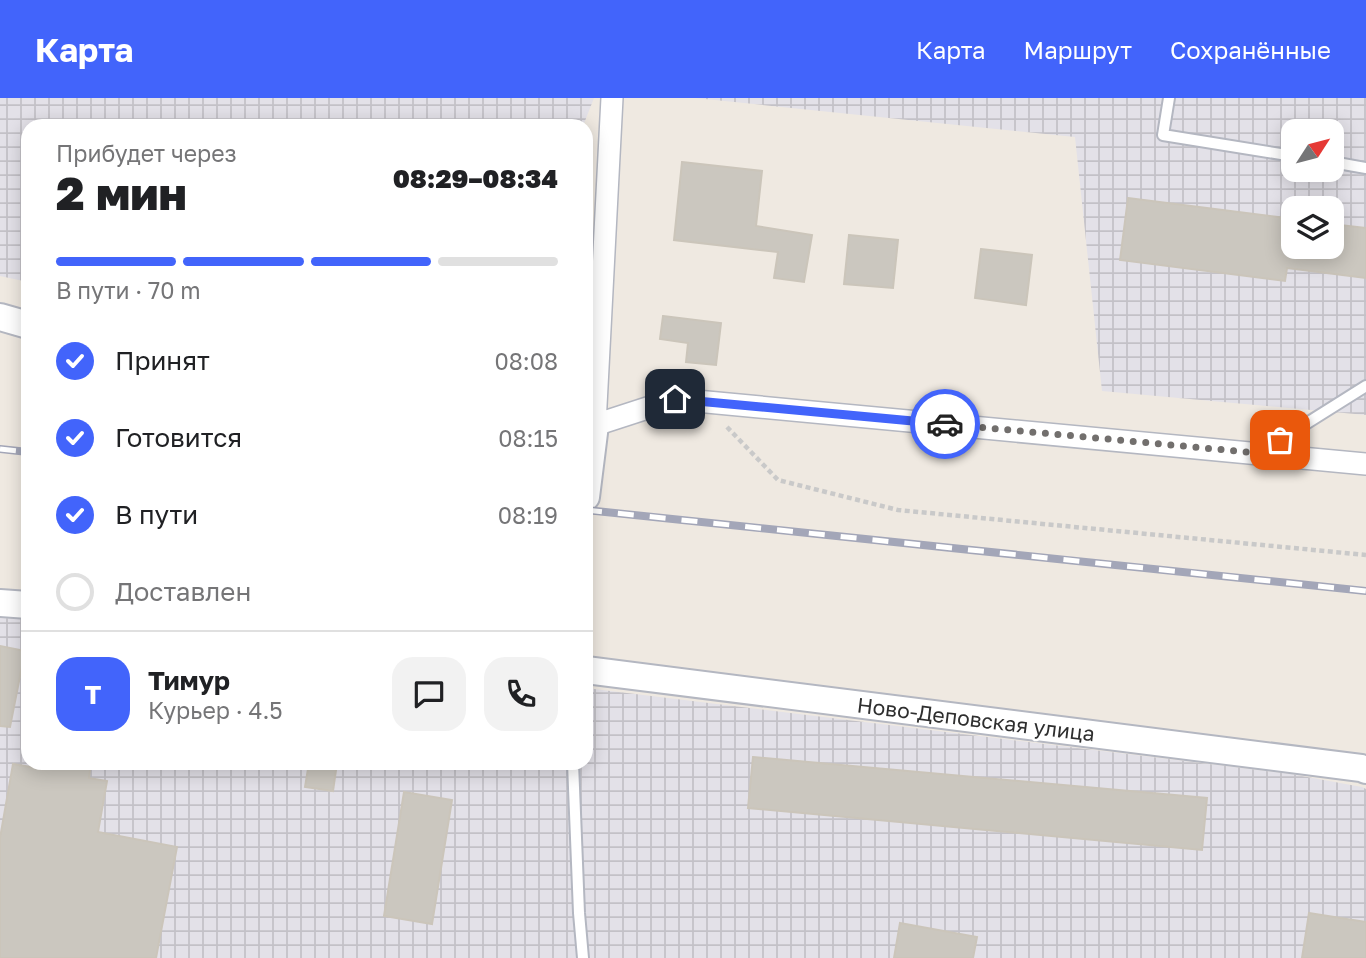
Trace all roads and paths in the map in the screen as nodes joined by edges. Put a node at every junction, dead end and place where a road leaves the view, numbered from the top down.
1 (612, 98) edge
2 (1169, 98) edge
3 (1281, 154) edge
4 (1344, 164) edge
5 (1366, 168) edge
6 (0, 317) edge
7 (21, 323) edge
8 (1366, 386) edge
9 (593, 393) edge
10 (702, 401) junction
11 (593, 423) edge
12 (1258, 453) junction
13 (1366, 464) edge
14 (1366, 555) edge
15 (0, 603) edge
16 (21, 604) edge
17 (593, 671) edge
18 (573, 770) edge
19 (1366, 770) edge
20 (583, 958) edge

1 - 9 street
2 - 3 lane
4 - 5 lane
6 - 7 street
8 - 12 lane
10 - 11 street
10 - 12 street
10 - 14 path
12 - 13 street
15 - 16 street
17 - 19 street, Ново-Деповская улица
18 - 20 lane

